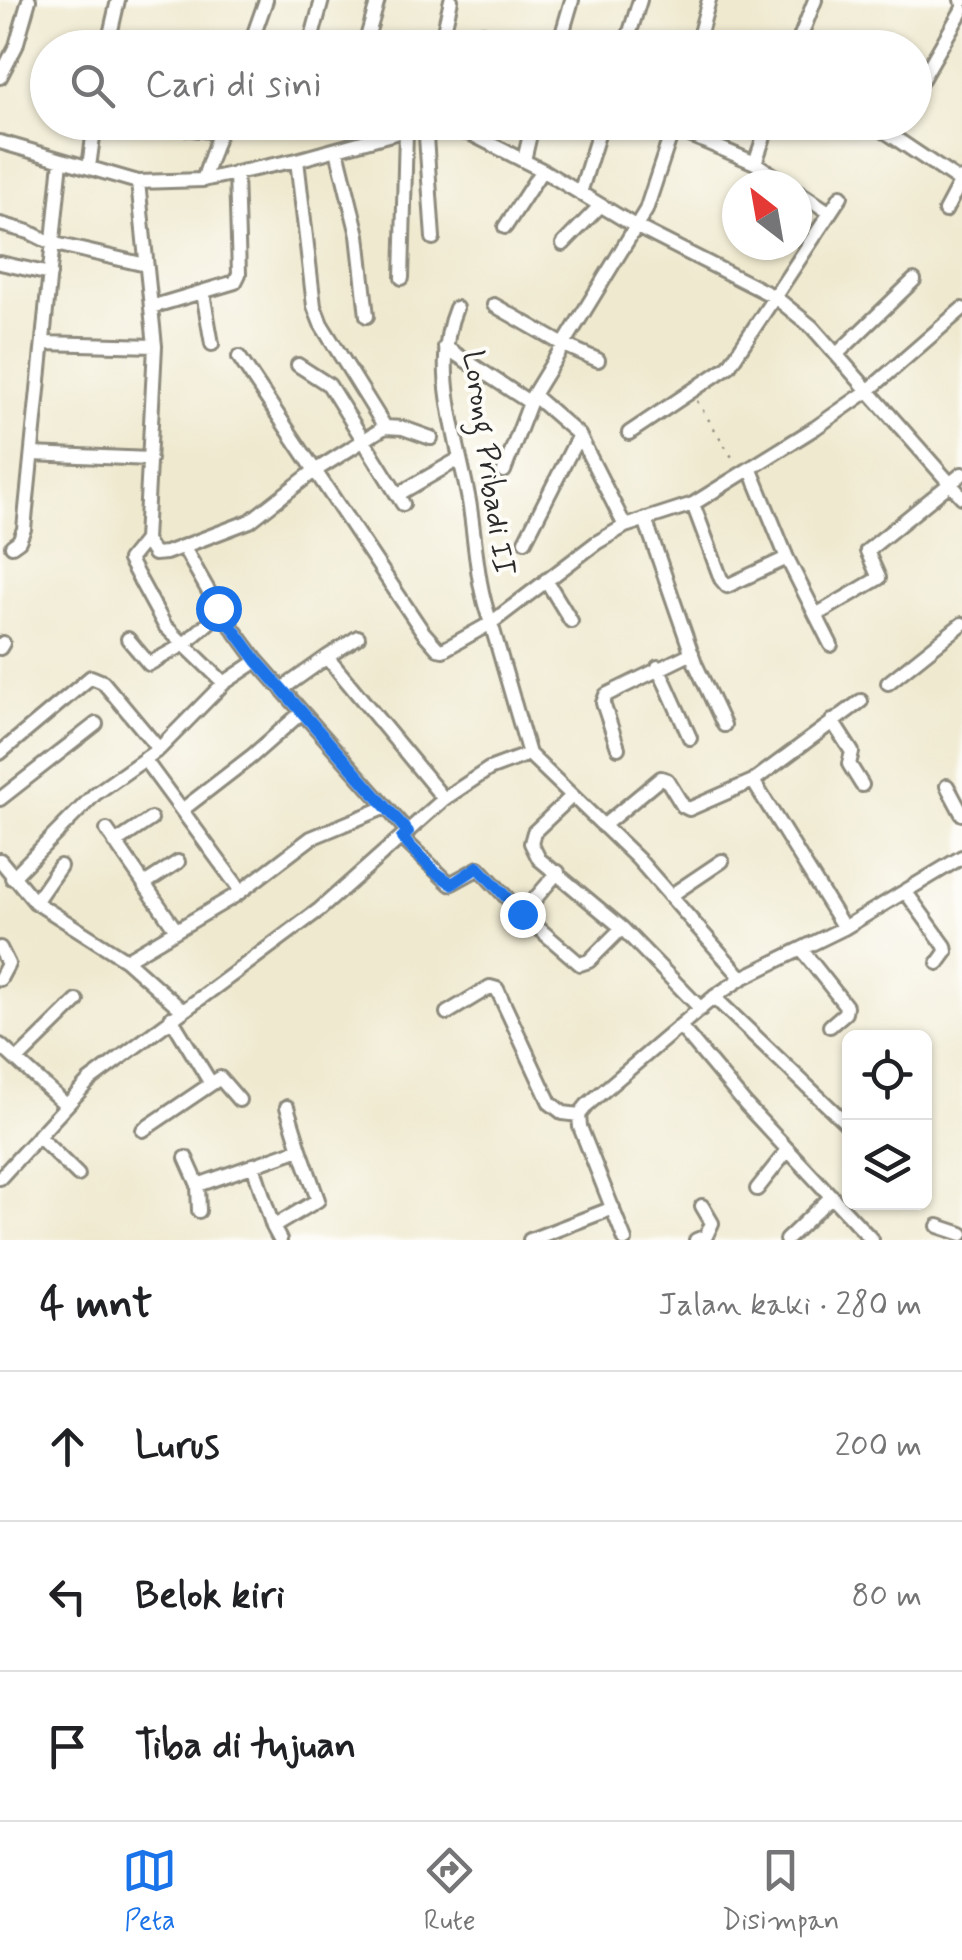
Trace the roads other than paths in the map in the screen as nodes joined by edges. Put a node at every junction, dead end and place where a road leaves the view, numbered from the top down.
1 (29, 0) edge
2 (118, 0) edge
3 (266, 0) edge
4 (322, 0) edge
5 (378, 0) edge
6 (572, 0) edge
7 (640, 0) edge
8 (709, 0) edge
9 (815, 0) edge
10 (447, 1) edge
11 (962, 10) edge
12 (111, 30) edge
13 (255, 30) edge
14 (314, 30) edge
15 (369, 30) edge
16 (443, 30) edge
17 (563, 30) edge
18 (631, 30) edge
19 (701, 30) edge
20 (803, 30) edge
21 (932, 62) edge
22 (0, 78) edge
23 (93, 140) edge
24 (217, 140) edge
25 (375, 140) edge
26 (406, 140) edge
27 (425, 140) edge
28 (492, 140) edge
29 (529, 140) edge
30 (596, 140) edge
31 (669, 140) edge
32 (706, 140) edge
33 (763, 140) edge
34 (909, 140) edge
35 (0, 142) edge
36 (337, 150) junction
37 (296, 160) junction
38 (524, 160) junction
39 (61, 161) junction
40 (756, 163) junction
41 (89, 167) junction
42 (542, 170) junction
43 (766, 170) edge
44 (236, 173) junction
45 (203, 180) junction
46 (962, 181) edge
47 (138, 182) junction
48 (580, 193) junction
49 (841, 196) dead end
50 (812, 201) edge
51 (600, 206) junction
52 (944, 211) dead end
53 (829, 212) junction
54 (0, 224) edge
55 (635, 226) junction
56 (505, 227) dead end
57 (433, 238) dead end
58 (51, 243) junction
59 (563, 244) dead end
60 (0, 263) edge
61 (146, 265) junction
62 (50, 274) junction
63 (402, 278) dead end
64 (914, 280) dead end
65 (204, 292) junction
66 (775, 297) junction
67 (494, 305) dead end
68 (151, 308) junction
69 (456, 308) dead end
70 (962, 309) edge
71 (367, 316) dead end
72 (43, 344) junction
73 (212, 344) dead end
74 (562, 344) junction
75 (155, 346) junction
76 (445, 347) junction
77 (837, 354) junction
78 (239, 357) dead end
79 (598, 360) dead end
80 (298, 365) dead end
81 (869, 390) junction
82 (531, 398) junction
83 (385, 427) junction
84 (630, 433) dead end
85 (579, 435) junction
86 (432, 438) dead end
87 (364, 439) junction
88 (32, 454) junction
89 (150, 459) junction
90 (460, 459) junction
91 (504, 471) dead end
92 (313, 472) junction
93 (747, 472) junction
94 (957, 480) edge
95 (962, 497) edge
96 (693, 504) junction
97 (645, 519) junction
98 (625, 526) junction
99 (145, 540) junction
100 (525, 541) dead end
101 (12, 546) dead end
102 (184, 548) junction
103 (787, 558) junction
104 (546, 580) junction
105 (221, 612) junction
106 (816, 615) junction
107 (571, 621) dead end
108 (491, 623) junction
109 (962, 624) edge
110 (358, 637) dead end
111 (128, 639) dead end
112 (183, 645) junction
113 (831, 645) dead end
114 (692, 653) junction
115 (327, 656) junction
116 (257, 661) junction
117 (658, 667) junction
118 (224, 683) junction
119 (888, 683) dead end
120 (282, 690) junction
121 (861, 701) dead end
122 (302, 712) junction
123 (832, 721) junction
124 (96, 724) dead end
125 (724, 725) dead end
126 (690, 738) dead end
127 (618, 748) dead end
128 (158, 749) junction
129 (0, 753) edge
130 (529, 754) junction
131 (144, 760) junction
132 (753, 781) junction
133 (862, 785) dead end
134 (947, 786) dead end
135 (572, 796) junction
136 (444, 798) junction
137 (0, 799) edge
138 (386, 807) junction
139 (182, 810) junction
140 (962, 814) edge
141 (151, 819) dead end
142 (603, 826) junction
143 (107, 830) dead end
144 (405, 835) junction
145 (116, 843) junction
146 (962, 857) edge
147 (0, 860) edge
148 (722, 861) dead end
149 (178, 862) dead end
150 (60, 866) dead end
151 (558, 872) junction
152 (12, 878) junction
153 (144, 884) junction
154 (241, 891) junction
155 (905, 891) junction
156 (670, 896) junction
157 (35, 902) junction
158 (522, 914) junction
159 (622, 928) junction
160 (844, 928) junction
161 (176, 930) junction
162 (0, 948) edge
163 (801, 949) junction
164 (126, 960) junction
165 (938, 964) dead end
166 (742, 978) junction
167 (0, 979) edge
168 (714, 997) junction
169 (78, 1002) dead end
170 (701, 1009) junction
171 (447, 1012) dead end
172 (176, 1014) junction
173 (680, 1026) junction
174 (830, 1026) dead end
175 (0, 1045) edge
176 (17, 1060) junction
177 (210, 1082) junction
178 (239, 1100) dead end
179 (65, 1104) junction
180 (287, 1107) dead end
181 (579, 1115) junction
182 (843, 1120) edge
183 (143, 1130) dead end
184 (38, 1136) junction
185 (300, 1149) junction
186 (787, 1151) junction
187 (186, 1158) dead end
188 (253, 1166) junction
189 (78, 1175) dead end
190 (0, 1178) edge
191 (198, 1185) junction
192 (757, 1189) dead end
193 (832, 1196) junction
194 (702, 1206) dead end
195 (613, 1208) junction
196 (199, 1211) dead end
197 (938, 1226) dead end
198 (962, 1234) edge
199 (275, 1235) edge
200 (530, 1240) edge
201 (626, 1240) edge
202 (696, 1240) edge
203 (786, 1240) edge
204 (872, 1240) edge

1 - 22 street
2 - 12 street
3 - 13 street
4 - 14 street
5 - 15 street
6 - 17 street
7 - 18 street
8 - 19 street
9 - 20 street
10 - 16 street
11 - 21 street
23 - 41 street
24 - 45 street
25 - 36 street
26 - 63 street
27 - 57 street
28 - 38 street
29 - 38 street
30 - 48 street
31 - 55 street
32 - 40 street
33 - 40 street
34 - 46 street
35 - 39 street
36 - 37 street
36 - 71 street
37 - 44 street
37 - 83 street
38 - 42 street
39 - 41 street
39 - 58 street
40 - 43 street
41 - 47 street
42 - 48 street
42 - 56 street
44 - 45 street
44 - 65 street
45 - 47 street
46 - 52 street
47 - 61 street
48 - 51 street
49 - 53 street
50 - 53 street
51 - 55 street
51 - 59 street
53 - 66 street
54 - 58 street
55 - 66 street
55 - 74 street
58 - 61 street
58 - 62 street
60 - 62 street
61 - 68 street
62 - 72 street
64 - 77 street
65 - 68 street
65 - 73 street
66 - 77 street
66 - 84 street
67 - 74 street
68 - 75 street
69 - 76 street, Lorong Pribadi II
70 - 81 street
72 - 75 street
72 - 88 street
74 - 79 street
74 - 82 street
75 - 89 street
76 - 82 street
76 - 90 street, Lorong Pribadi II
77 - 81 street
78 - 92 street
80 - 87 street
81 - 93 street
81 - 94 street
82 - 85 street
82 - 91 street
83 - 86 street
83 - 87 street
85 - 98 street
85 - 100 street
87 - 90 street
87 - 92 street
88 - 89 street
88 - 101 street
89 - 99 street
90 - 108 street, Lorong Pribadi II
92 - 102 street
92 - 108 street
93 - 96 street
93 - 103 street
94 - 95 street
94 - 106 street
96 - 97 street
96 - 103 street
97 - 98 street
97 - 114 street
98 - 104 street
99 - 102 street
99 - 112 street
102 - 105 street
103 - 106 street
104 - 107 street
104 - 108 street
105 - 112 street
105 - 116 street
106 - 113 street
108 - 130 street, Lorong Pribadi II
109 - 119 street
110 - 115 street
111 - 112 street
112 - 118 street
114 - 117 street
114 - 125 street
115 - 120 street
115 - 136 street
116 - 118 street
116 - 120 street
117 - 126 street
117 - 127 street
118 - 128 street
120 - 122 street
121 - 123 street
122 - 138 street
122 - 139 street
123 - 132 street
123 - 133 street
124 - 137 street
128 - 129 street
128 - 131 street
130 - 135 street
130 - 136 street
131 - 139 street
131 - 152 street
132 - 142 street
132 - 160 street
134 - 140 street
135 - 142 street
135 - 151 street
136 - 144 street
138 - 144 street
138 - 154 street
139 - 154 street
141 - 145 street
142 - 156 street
143 - 145 street
144 - 158 street
144 - 172 street
145 - 153 street
146 - 155 street
147 - 152 street
148 - 156 street
149 - 153 street
150 - 157 street
151 - 158 street
151 - 159 street
152 - 157 street
153 - 161 street
154 - 161 street
155 - 160 street
155 - 165 street
156 - 166 street
157 - 164 street
158 - 159 street
159 - 170 street
160 - 163 street
161 - 164 street
162 - 167 street
163 - 166 street
163 - 174 street
164 - 172 street
166 - 168 street
168 - 170 street
168 - 182 street
169 - 176 street
170 - 173 street
171 - 181 street
172 - 177 street
172 - 179 street
173 - 181 street
173 - 186 street
175 - 176 street
176 - 179 street
177 - 178 street
177 - 183 street
179 - 184 street
180 - 185 street
181 - 195 street
184 - 189 street
184 - 190 street
185 - 188 street
185 - 199 street
186 - 192 street
186 - 193 street
187 - 191 street
188 - 191 street
188 - 199 street
191 - 196 street
193 - 203 street
193 - 204 street
194 - 202 street
195 - 200 street
195 - 201 street
197 - 198 street

